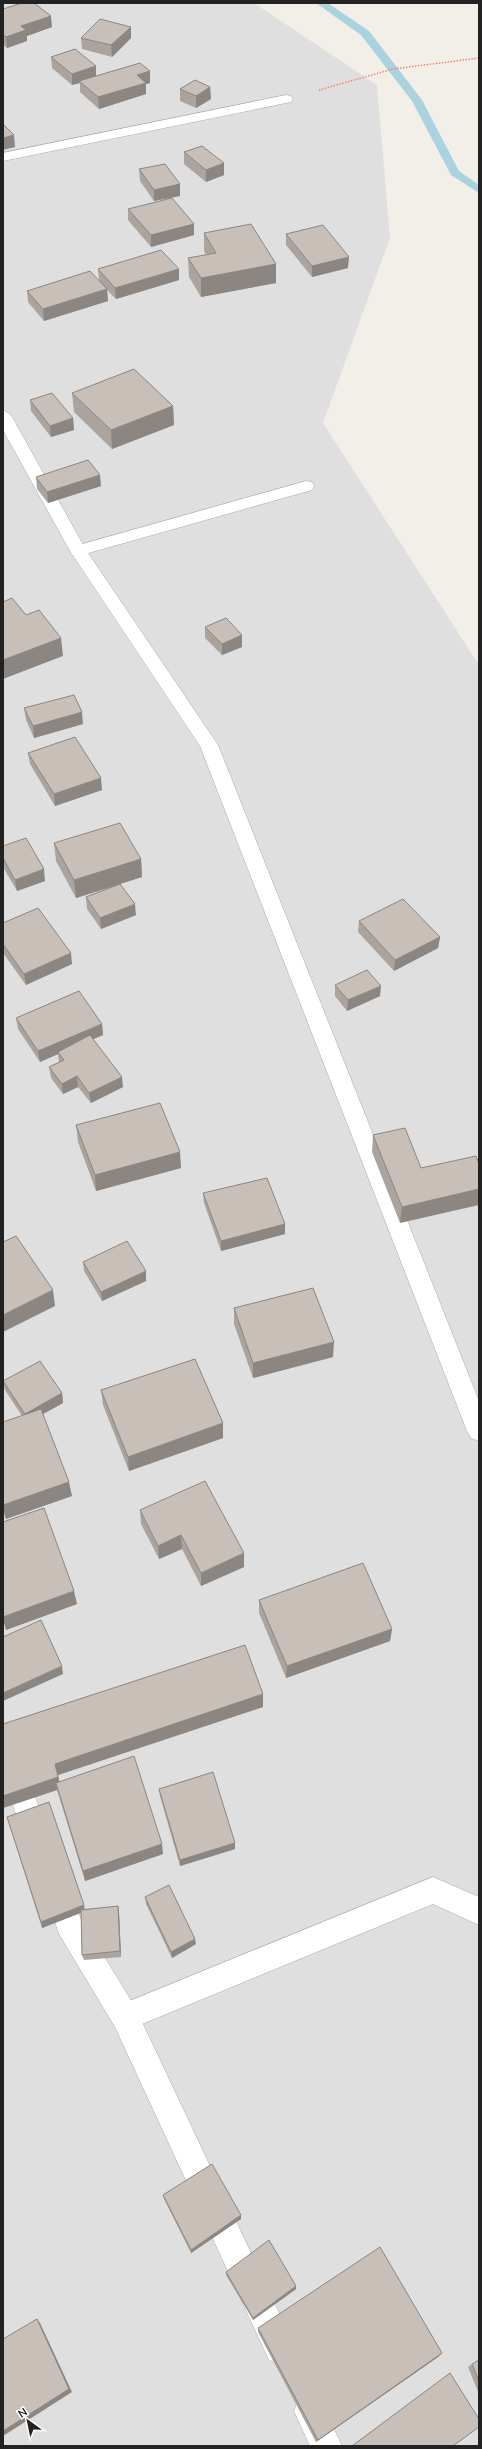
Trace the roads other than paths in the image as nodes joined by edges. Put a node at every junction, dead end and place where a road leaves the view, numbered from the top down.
1 (286, 99) road end
2 (3, 157) edge
3 (3, 416) edge
4 (306, 486) dead end
5 (78, 551) junction
6 (479, 1431) edge
7 (4, 1751) edge
8 (479, 1911) edge
9 (125, 2017) junction
10 (326, 2446) edge

1 - 2 street
3 - 5 street
4 - 5 street
5 - 6 street
7 - 9 street
8 - 9 street
9 - 10 street

